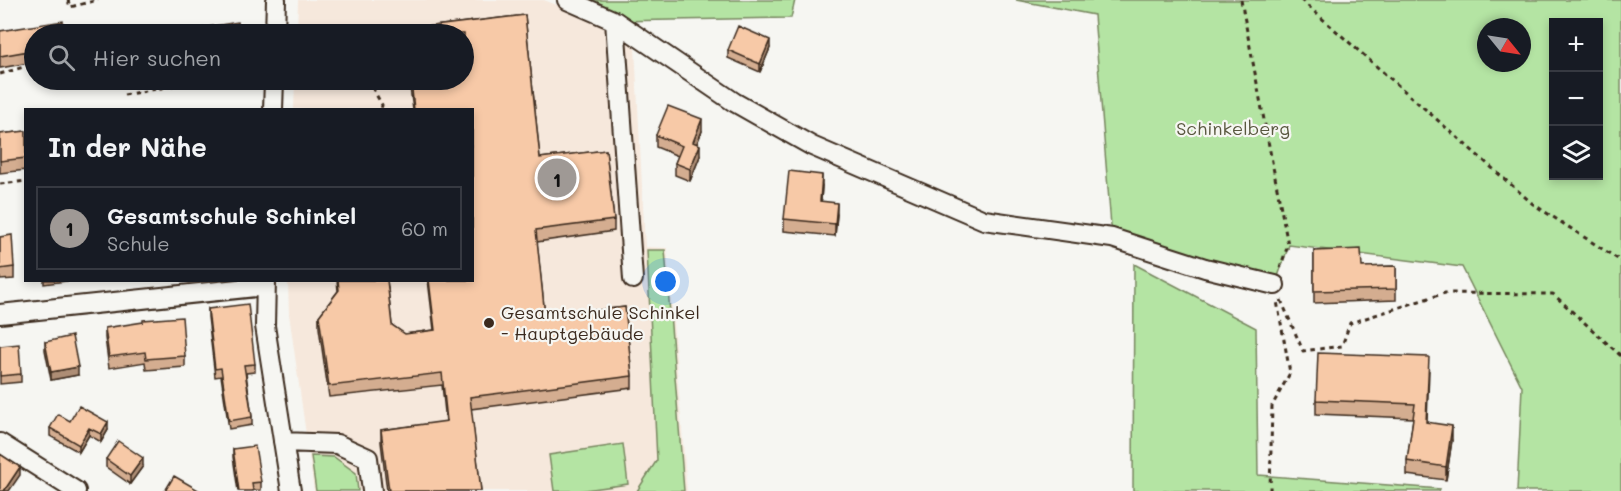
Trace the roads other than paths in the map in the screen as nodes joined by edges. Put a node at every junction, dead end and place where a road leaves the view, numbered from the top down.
1 (276, 0) edge
2 (567, 0) edge
3 (615, 21) junction
4 (275, 24) edge
5 (274, 90) edge
6 (273, 108) edge
7 (633, 279) dead end
8 (266, 284) edge
9 (1275, 285) road end
10 (0, 314) edge
11 (0, 442) edge
12 (283, 442) junction
13 (76, 491) edge
14 (291, 491) edge
15 (372, 491) edge

1 - 4 street
2 - 3 street
3 - 7 street
3 - 9 street
5 - 6 street
8 - 10 street
8 - 12 street
11 - 13 street
12 - 14 street
12 - 15 street

